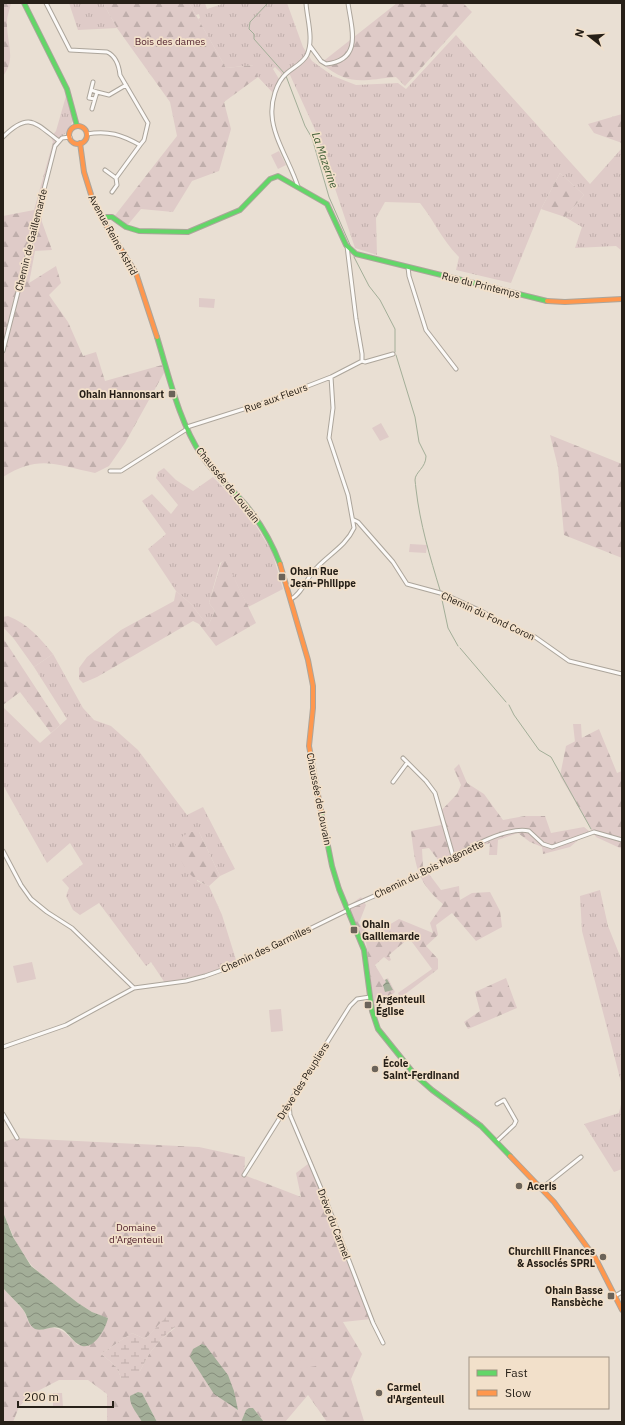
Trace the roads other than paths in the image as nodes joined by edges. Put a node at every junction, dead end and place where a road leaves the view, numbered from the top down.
1 (24, 3) edge
2 (46, 3) edge
3 (306, 3) edge
4 (348, 3) edge
5 (310, 46) junction
6 (93, 82) dead end
7 (126, 86) junction
8 (91, 90) junction
9 (97, 92) junction
10 (95, 99) junction
11 (92, 109) dead end
12 (77, 126) junction
13 (87, 134) junction
14 (3, 137) edge
15 (70, 137) junction
16 (59, 141) junction
17 (80, 143) junction
18 (140, 145) junction
19 (105, 170) dead end
20 (116, 178) junction
21 (298, 187) junction
22 (112, 192) dead end
23 (101, 217) junction
24 (346, 245) junction
25 (408, 267) junction
26 (622, 298) edge
27 (160, 348) joint
28 (3, 351) edge
29 (393, 354) dead end
30 (362, 361) junction
31 (456, 368) dead end
32 (331, 378) junction
33 (187, 428) junction
34 (110, 471) dead end
35 (354, 520) junction
36 (291, 599) junction
37 (622, 674) edge
38 (403, 758) dead end
39 (407, 763) junction
40 (392, 782) dead end
41 (622, 840) edge
42 (3, 852) edge
43 (453, 856) junction
44 (347, 909) junction
45 (134, 988) junction
46 (370, 997) junction
47 (3, 1047) edge
48 (402, 1060) junction
49 (398, 1064) dead end
50 (289, 1104) junction
51 (497, 1104) dead end
52 (3, 1114) edge
53 (17, 1138) dead end
54 (496, 1141) junction
55 (581, 1157) dead end
56 (244, 1175) dead end
57 (542, 1188) junction
58 (622, 1292) edge
59 (615, 1296) junction
60 (622, 1310) edge
61 (383, 1343) dead end

1 - 12 main road
2 - 7 street
3 - 5 street
4 - 5 street
5 - 21 street
6 - 8 street
7 - 9 street
7 - 18 street
8 - 9 street
8 - 10 street
9 - 10 street
10 - 11 street
12 - 13 main road
12 - 15 main road
13 - 17 main road
13 - 18 street
14 - 16 street
15 - 16 street
15 - 17 main road
16 - 28 street, Chemin de Gaillemarde
17 - 23 main road, Avenue Reine Astrid
18 - 20 street
19 - 20 street
20 - 22 street
21 - 23 main road
21 - 24 main road
23 - 27 main road, Avenue Reine Astrid
24 - 25 main road, Rue du Printemps
24 - 30 street
25 - 26 main road, Rue du Printemps
25 - 31 street
27 - 33 main road, Chaussée de Louvain
29 - 30 street, Rue aux Fleurs
30 - 32 street, Rue aux Fleurs
32 - 33 street, Rue aux Fleurs
32 - 35 street
33 - 34 street, Rue aux Fleurs
33 - 36 main road, Chaussée de Louvain
35 - 36 street
35 - 37 street, Chemin du Fond Coron
36 - 44 main road, Chaussée de Louvain
38 - 39 street
39 - 40 street
39 - 43 street
41 - 43 street, Chemin du Bois Magonette
42 - 45 street
43 - 44 street, Chemin du Bois Magonette
44 - 45 street, Chemin des Garmilles
44 - 46 main road, Chaussée de Louvain
45 - 47 street, Chemin des Garmilles
46 - 48 main road, Chaussée de Louvain
46 - 50 street, Drève des Peupliers
48 - 49 street
48 - 54 main road, Chaussée de Louvain
50 - 56 street, Drève des Peupliers
50 - 61 street, Drève du Carmel
51 - 54 street
52 - 53 street
54 - 57 main road, Chaussée de Louvain
55 - 57 street
57 - 59 main road, Chaussée de Louvain
58 - 59 street
59 - 60 main road, Chaussée de Louvain

